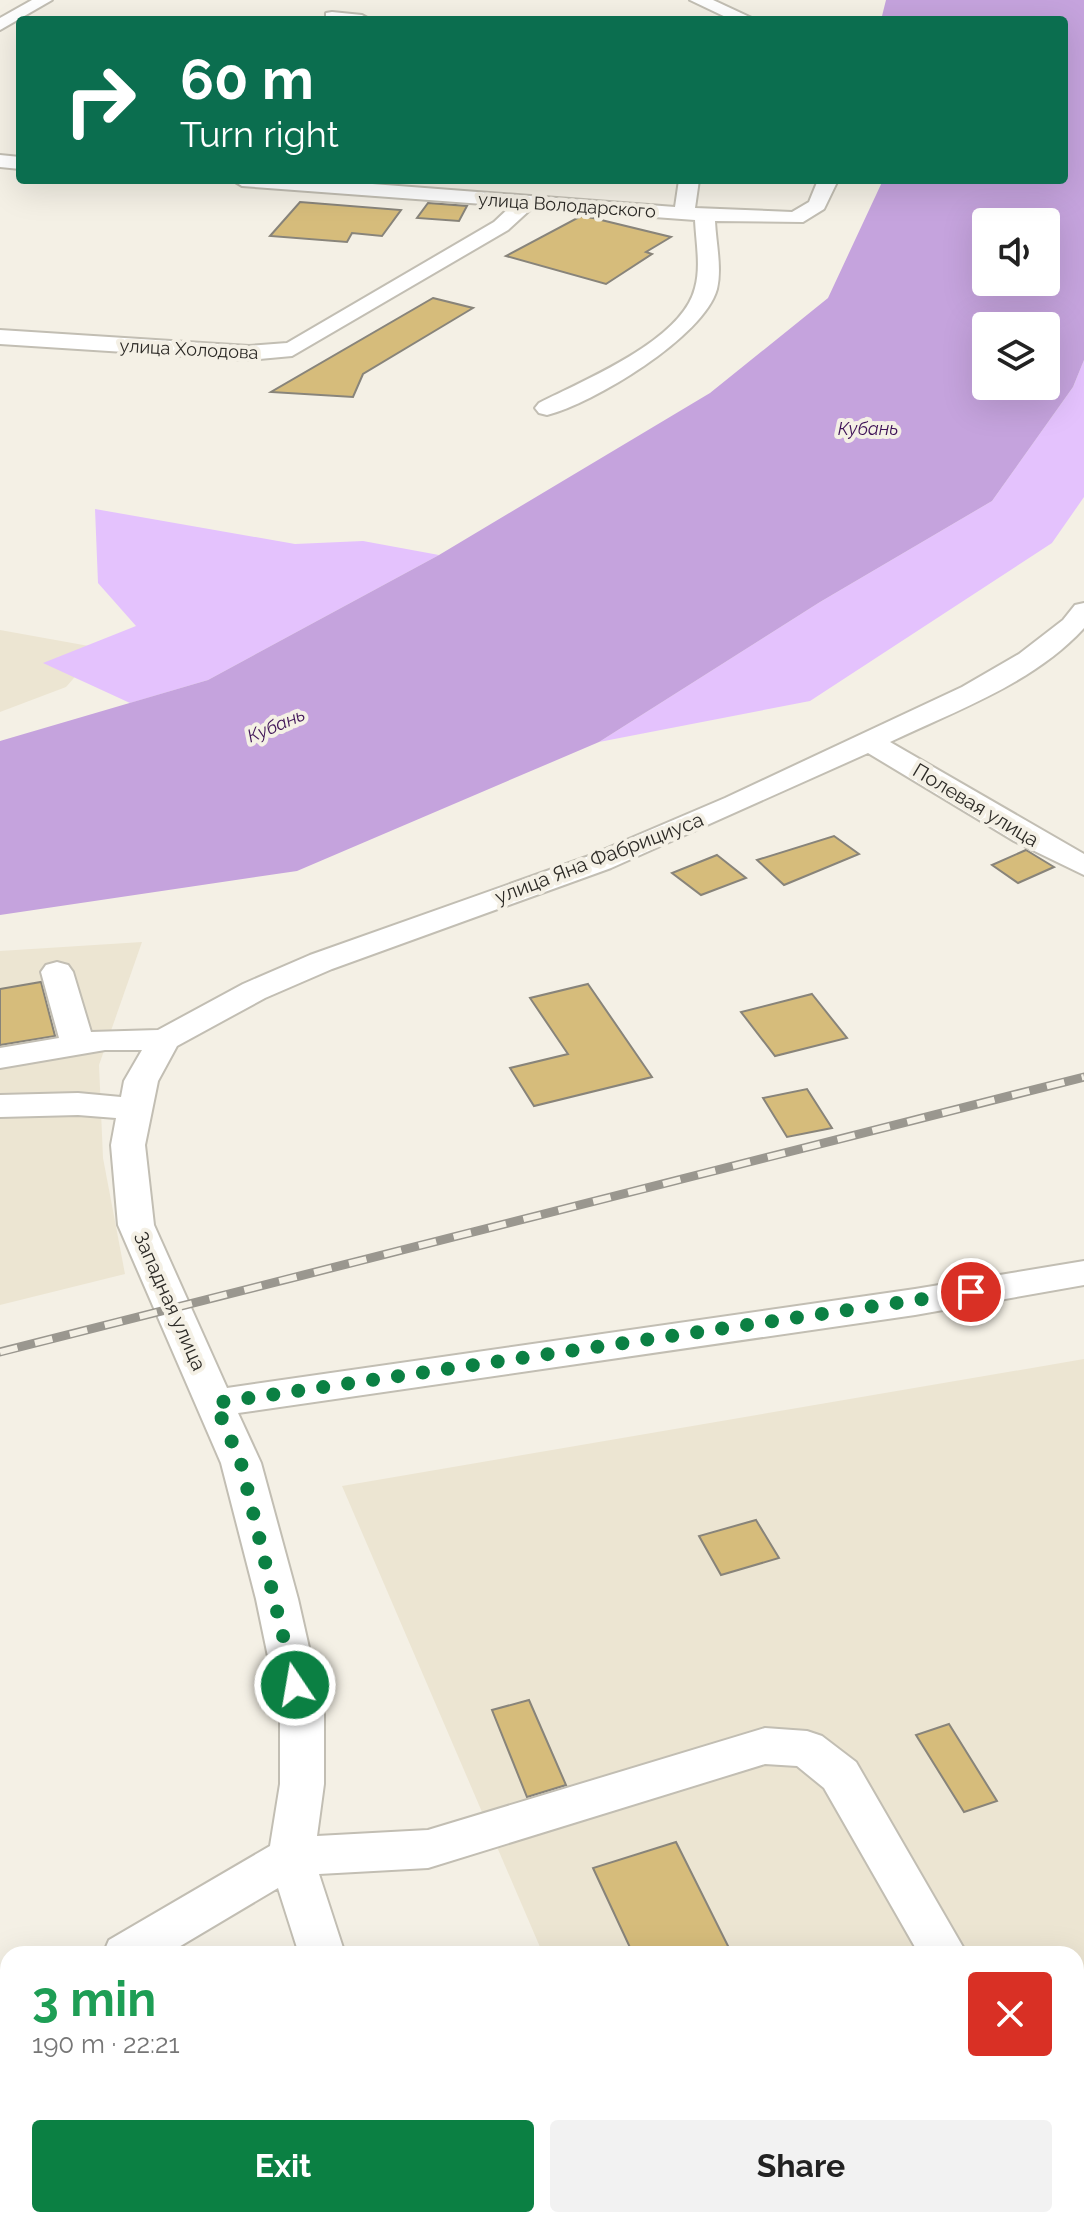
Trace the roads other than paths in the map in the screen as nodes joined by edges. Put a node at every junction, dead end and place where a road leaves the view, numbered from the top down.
1 (44, 0) edge
2 (698, 0) edge
3 (737, 16) edge
4 (0, 25) edge
5 (345, 184) edge
6 (690, 184) edge
7 (826, 184) edge
8 (423, 187) edge
9 (527, 202) junction
10 (694, 214) junction
11 (0, 337) edge
12 (547, 408) dead end
13 (1084, 611) edge
14 (870, 742) junction
15 (1084, 866) edge
16 (57, 972) dead end
17 (164, 1040) junction
18 (78, 1045) junction
19 (0, 1058) edge
20 (0, 1106) edge
21 (135, 1109) junction
22 (1084, 1273) edge
23 (215, 1403) junction
24 (291, 1857) junction
25 (140, 1946) edge
26 (319, 1946) edge
27 (939, 1946) edge

1 - 4 street
2 - 3 street
5 - 8 street, улица Володарского
6 - 10 street
7 - 10 street, улица Володарского
8 - 9 street, улица Володарского
9 - 10 street, улица Володарского
9 - 11 street, улица Холодова
10 - 12 street
13 - 14 street, улица Яна Фабрициуса
14 - 15 street, Полевая улица
14 - 17 street, улица Яна Фабрициуса
16 - 18 street
17 - 18 street
17 - 21 street
18 - 19 street
20 - 21 street
21 - 23 street, Западная улица
22 - 23 street
23 - 24 street, Западная улица
24 - 25 street
24 - 26 street, Западная улица
24 - 27 street

